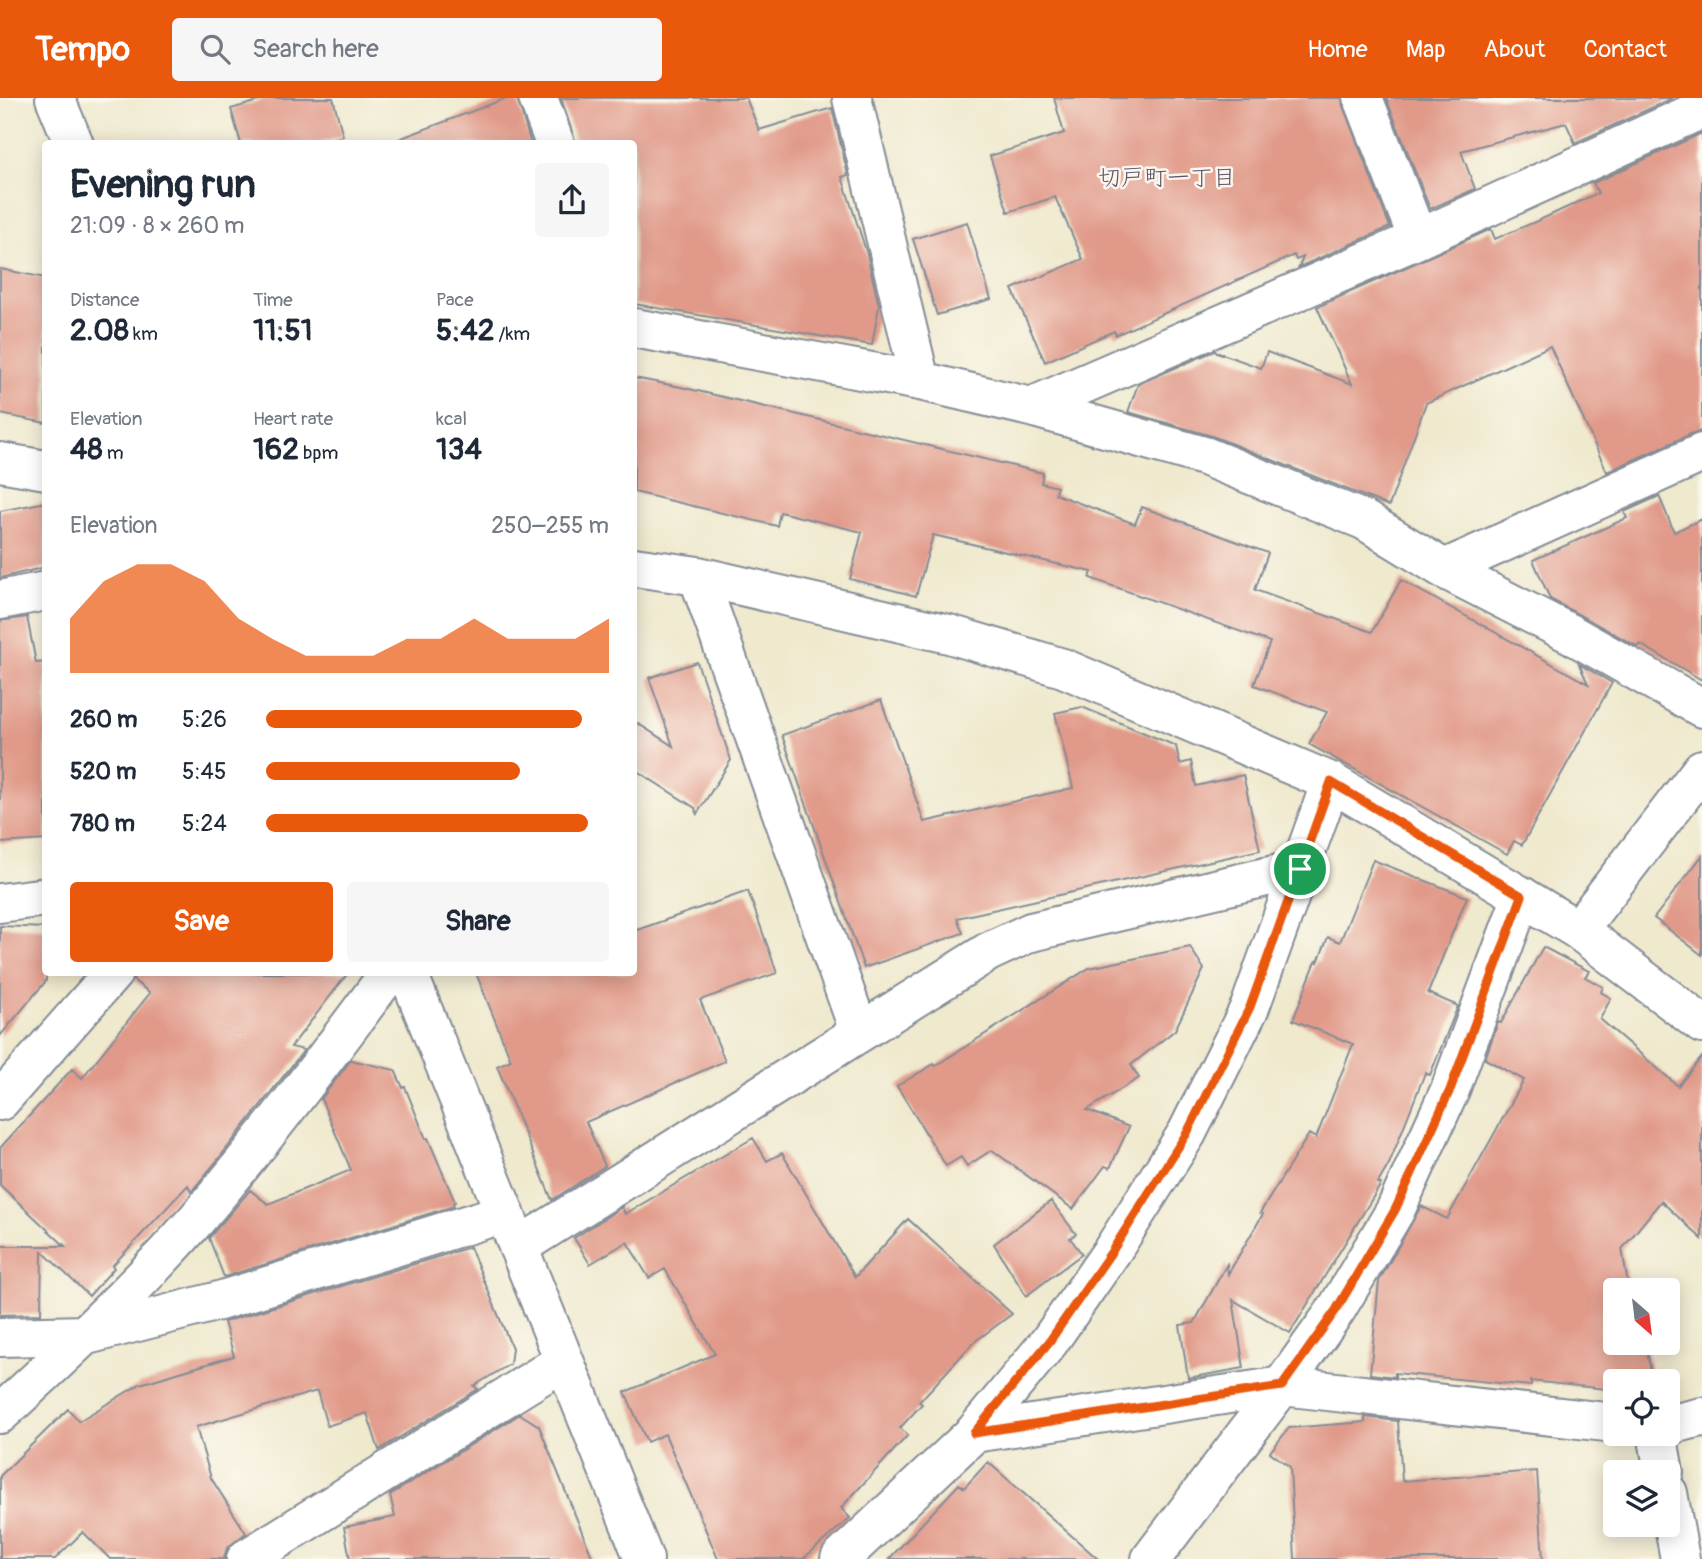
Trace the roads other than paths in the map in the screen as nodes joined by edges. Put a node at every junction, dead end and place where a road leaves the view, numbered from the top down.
1 (55, 98) edge
2 (538, 98) edge
3 (852, 98) edge
4 (1363, 98) edge
5 (1702, 109) edge
6 (72, 140) edge
7 (554, 140) edge
8 (1418, 239) junction
9 (637, 329) edge
10 (920, 381) junction
11 (1031, 407) junction
12 (1702, 453) edge
13 (0, 462) edge
14 (42, 469) edge
15 (637, 567) edge
16 (1444, 569) junction
17 (698, 576) junction
18 (42, 592) edge
19 (0, 600) edge
20 (1702, 708) edge
21 (1702, 769) edge
22 (1331, 782) junction
23 (1300, 869) junction
24 (1522, 896) junction
25 (42, 898) edge
26 (0, 903) edge
27 (1578, 930) junction
28 (110, 976) edge
29 (387, 976) edge
30 (409, 976) edge
31 (1702, 1024) edge
32 (859, 1031) junction
33 (0, 1101) edge
34 (512, 1230) junction
35 (87, 1335) junction
36 (0, 1337) edge
37 (564, 1361) junction
38 (1282, 1386) junction
39 (0, 1414) edge
40 (1702, 1417) edge
41 (1603, 1422) edge
42 (1680, 1422) edge
43 (974, 1433) junction
44 (1676, 1537) edge
45 (246, 1559) edge
46 (644, 1559) edge
47 (839, 1559) edge
48 (1151, 1559) edge
49 (1680, 1559) edge

1 - 6 street
2 - 7 street
3 - 10 street
4 - 8 street
5 - 8 street
8 - 11 street
9 - 10 street
10 - 11 street
11 - 16 street
12 - 16 street
13 - 14 street
15 - 17 street
16 - 20 street
17 - 22 street
17 - 32 street
18 - 19 street
21 - 27 street
22 - 23 street
22 - 24 street
23 - 32 street
23 - 43 street
24 - 27 street
24 - 38 street
25 - 26 street
27 - 31 street
28 - 33 street
29 - 35 street
30 - 34 street
32 - 34 street
34 - 35 street
34 - 37 street
35 - 36 street
35 - 39 street
37 - 45 street
37 - 46 street
38 - 41 street
38 - 43 street
38 - 48 street
40 - 42 street
43 - 47 street
44 - 49 street

